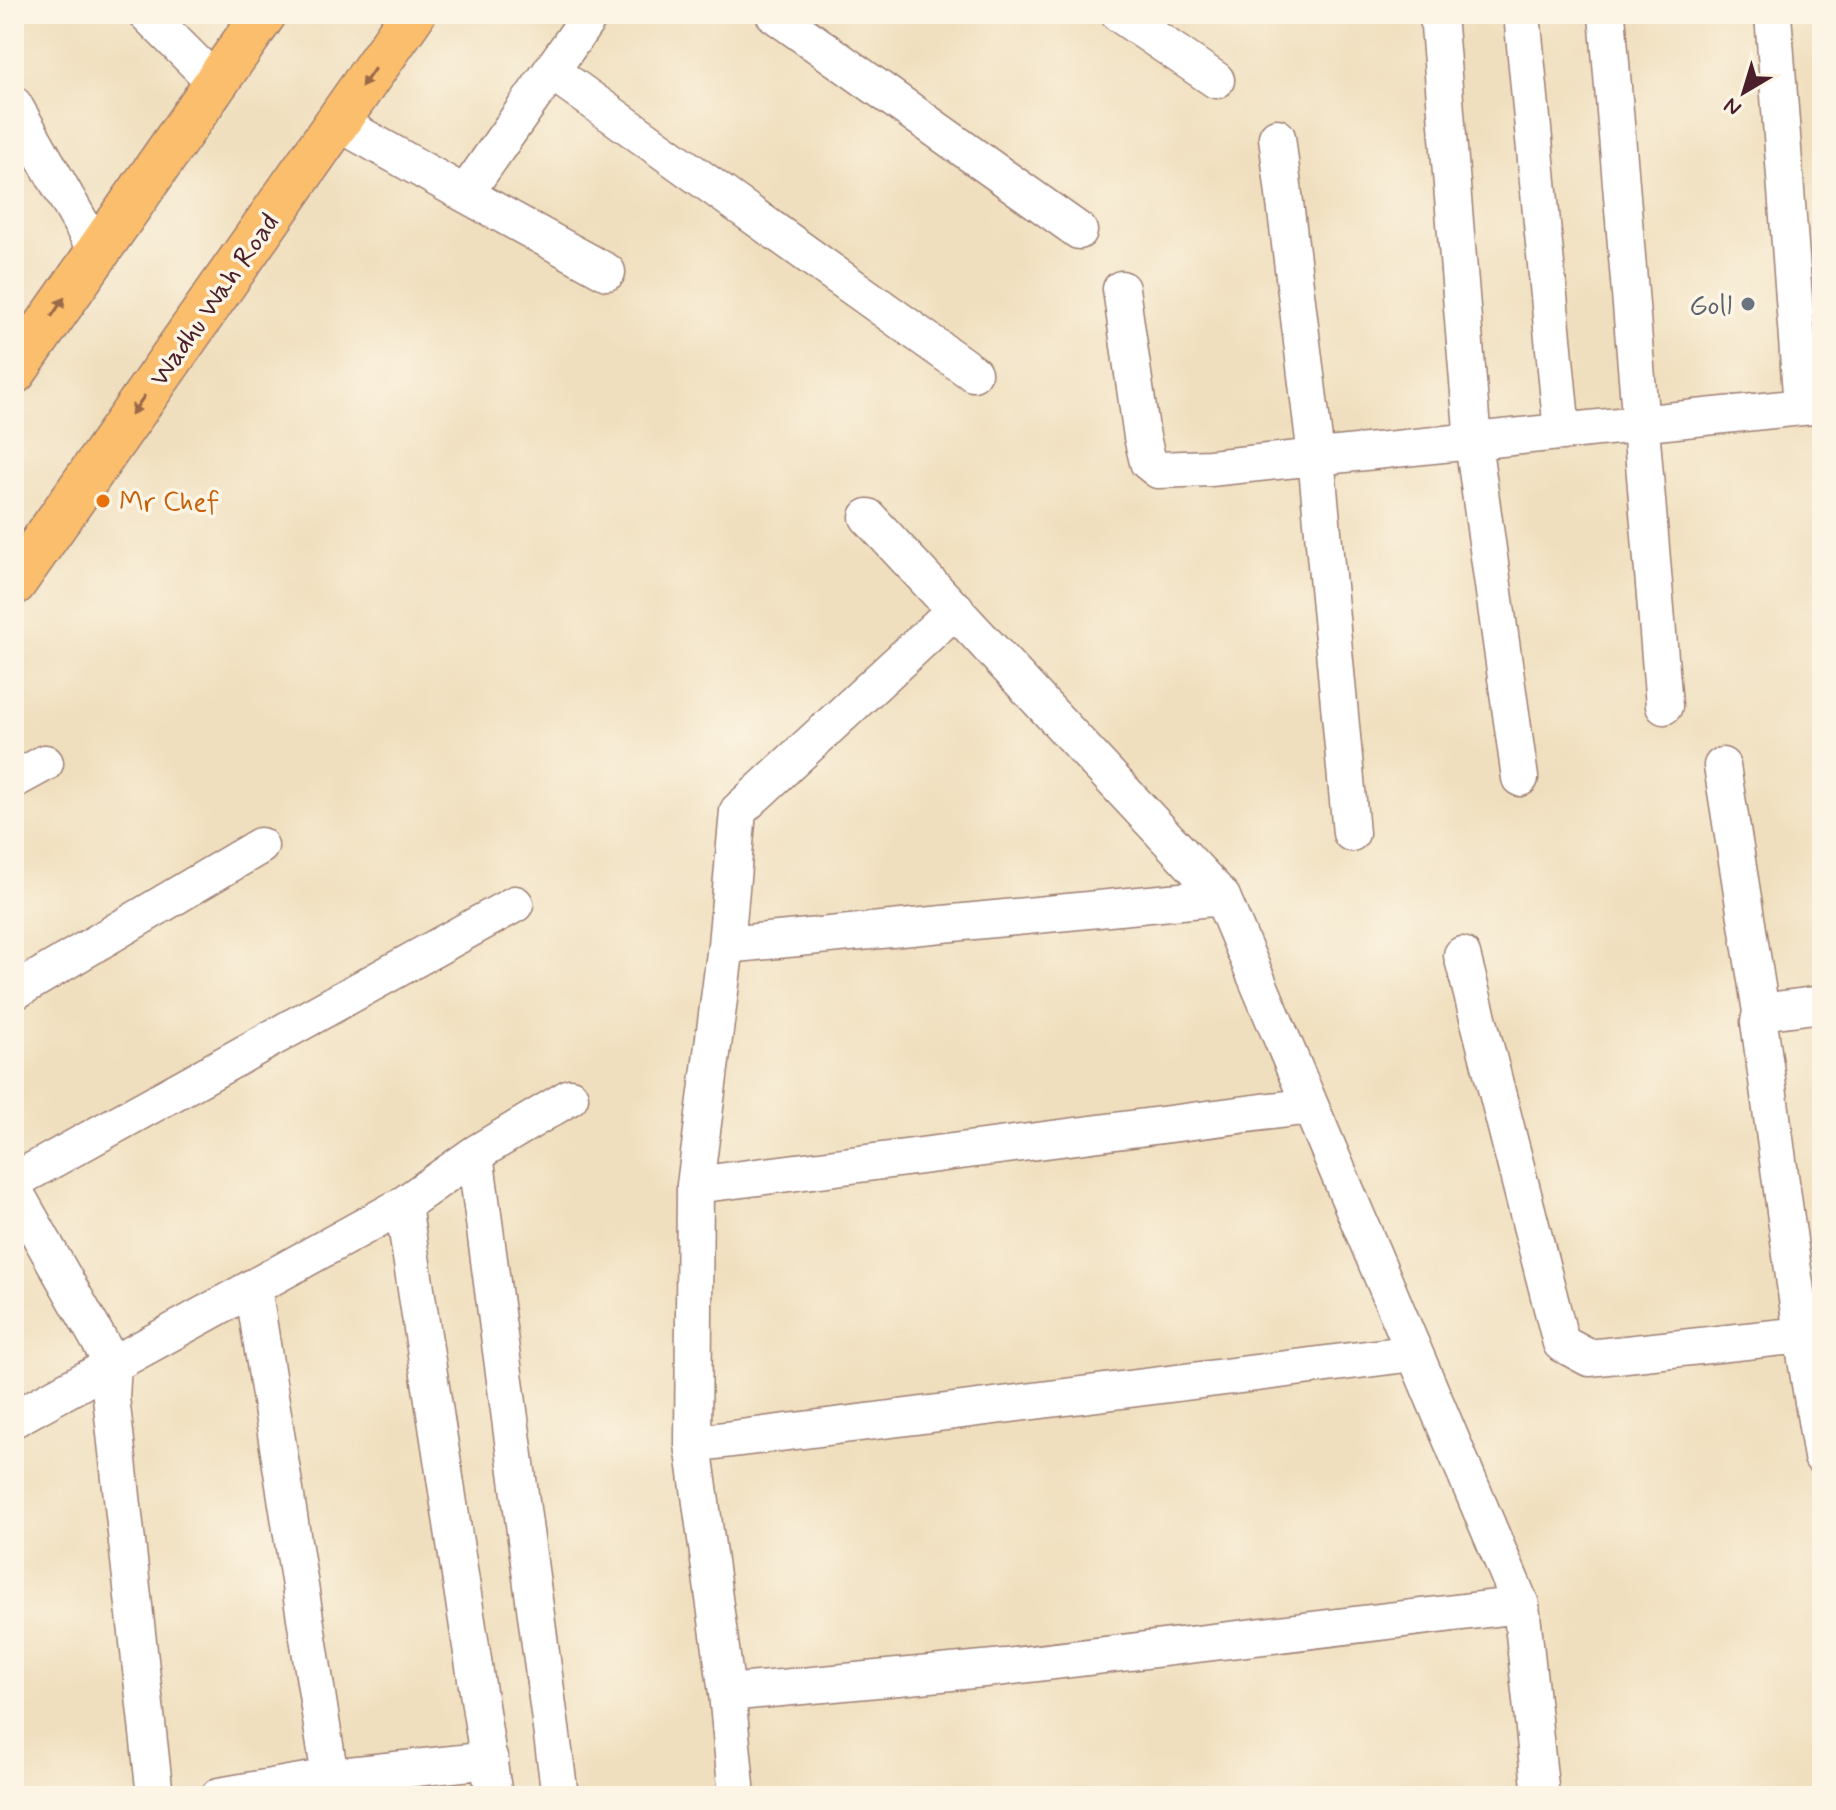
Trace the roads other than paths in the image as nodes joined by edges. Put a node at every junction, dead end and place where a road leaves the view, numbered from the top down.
1 (147, 14) edge
2 (264, 14) edge
3 (413, 14) edge
4 (591, 14) edge
5 (774, 14) edge
6 (1119, 14) edge
7 (1438, 14) edge
8 (1522, 14) edge
9 (1607, 14) edge
10 (1773, 14) edge
11 (551, 71) junction
12 (1216, 80) dead end
13 (215, 82) junction
14 (14, 105) edge
15 (337, 122) junction
16 (1277, 137) dead end
17 (465, 194) junction
18 (1079, 231) dead end
19 (96, 250) junction
20 (607, 272) dead end
21 (1121, 289) dead end
22 (14, 372) edge
23 (973, 373) dead end
24 (1812, 406) edge
25 (1643, 424) junction
26 (1562, 432) junction
27 (1473, 442) junction
28 (1316, 457) junction
29 (868, 517) dead end
30 (14, 583) edge
31 (956, 609) junction
32 (1664, 706) dead end
33 (45, 763) dead end
34 (1722, 766) dead end
35 (1520, 778) dead end
36 (14, 780) edge
37 (1351, 833) dead end
38 (260, 846) dead end
39 (1222, 897) junction
40 (515, 904) dead end
41 (726, 945) junction
42 (1462, 955) dead end
43 (14, 992) edge
44 (1822, 1004) edge
45 (1761, 1012) junction
46 (570, 1097) dead end
47 (1310, 1106) junction
48 (475, 1154) junction
49 (14, 1181) edge
50 (695, 1185) junction
51 (14, 1190) edge
52 (403, 1205) junction
53 (253, 1287) junction
54 (1802, 1335) junction
55 (1414, 1353) junction
56 (113, 1365) junction
57 (14, 1419) edge
58 (693, 1444) junction
59 (1822, 1457) edge
60 (1521, 1605) junction
61 (727, 1693) junction
62 (490, 1760) junction
63 (330, 1777) junction
64 (155, 1796) edge
65 (219, 1796) edge
66 (494, 1796) edge
67 (560, 1796) edge
68 (737, 1796) edge
69 (1541, 1796) edge

1 - 13 street
2 - 13 main road
3 -> 15 main road, Wadhu Wah Road
4 - 11 street
5 - 18 street
6 - 12 street
7 - 27 street
8 - 26 street
9 - 25 street
10 - 24 street
11 - 17 street
11 - 23 street
13 - 19 main road
14 - 19 street
15 - 17 street
15 -> 30 main road, Wadhu Wah Road
16 - 28 street
17 - 20 street
22 -> 19 main road
21 - 28 street
24 - 25 street
25 - 26 street
25 - 32 street
26 - 27 street
27 - 28 street
27 - 35 street
28 - 37 street
29 - 31 street
31 - 39 street
31 - 41 street
33 - 36 street
34 - 45 street
38 - 43 street
39 - 41 street
39 - 47 street
40 - 49 street
41 - 50 street
42 - 54 street
44 - 45 street
45 - 54 street
46 - 48 street
47 - 50 street
47 - 55 street
48 - 52 street
48 - 67 street
50 - 58 street
51 - 56 street
52 - 53 street
52 - 62 street
53 - 56 street
53 - 63 street
54 - 59 street
55 - 58 street
55 - 60 street
56 - 57 street
56 - 64 street
58 - 61 street
60 - 61 street
60 - 69 street
61 - 68 street
62 - 63 street
62 - 66 street
63 - 65 street

